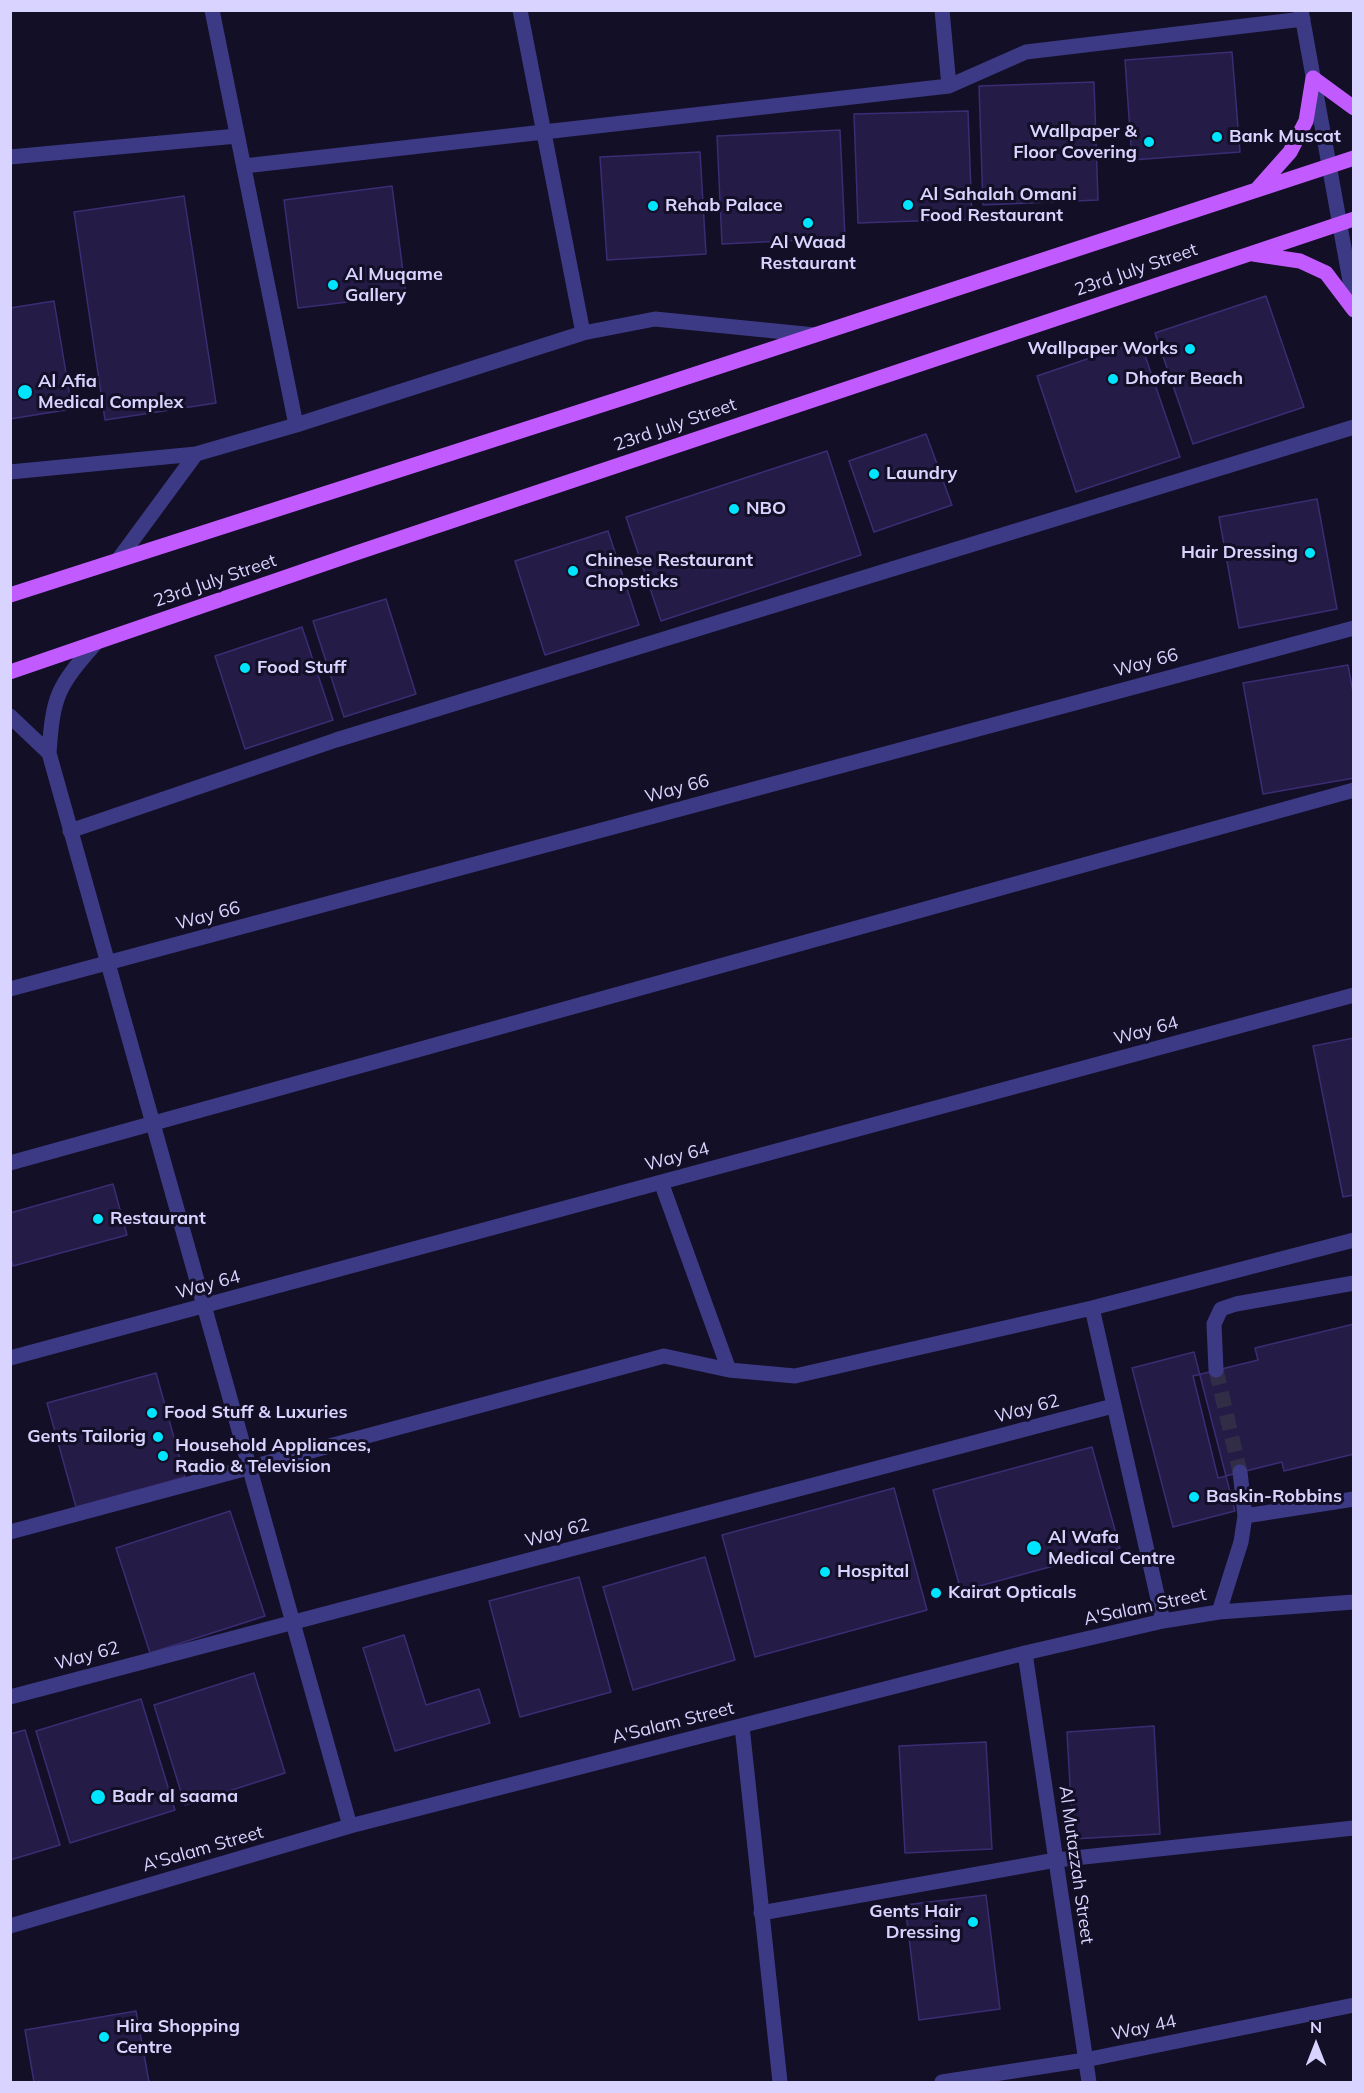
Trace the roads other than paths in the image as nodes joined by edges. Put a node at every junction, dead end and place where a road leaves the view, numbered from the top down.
1 (212, 10) edge
2 (519, 10) edge
3 (942, 10) edge
4 (1302, 15) edge
5 (1313, 78) junction
6 (949, 86) junction
7 (1353, 108) edge
8 (544, 132) junction
9 (237, 136) junction
10 (10, 157) edge
11 (1353, 158) edge
12 (244, 166) junction
13 (1330, 166) junction
14 (1256, 189) junction
15 (1347, 222) edge
16 (1247, 254) junction
17 (1353, 303) edge
18 (1353, 310) edge
19 (583, 333) junction
20 (815, 335) junction
21 (296, 426) junction
22 (1353, 427) edge
23 (196, 454) junction
24 (10, 472) edge
25 (118, 560) junction
26 (10, 595) edge
27 (1353, 628) edge
28 (95, 644) junction
29 (10, 672) edge
30 (10, 716) edge
31 (49, 753) junction
32 (1353, 790) edge
33 (70, 831) junction
34 (107, 963) junction
35 (10, 989) edge
36 (1353, 995) edge
37 (152, 1123) junction
38 (10, 1163) edge
39 (662, 1182) junction
40 (1353, 1240) edge
41 (1353, 1283) edge
42 (204, 1306) junction
43 (1092, 1308) junction
44 (10, 1358) edge
45 (729, 1370) junction
46 (1216, 1370) tunnel mouth
47 (1113, 1406) junction
48 (249, 1468) junction
49 (1240, 1472) tunnel mouth
50 (1353, 1499) edge
51 (1245, 1516) junction
52 (10, 1532) edge
53 (1353, 1602) edge
54 (1219, 1612) junction
55 (1163, 1621) junction
56 (293, 1623) junction
57 (1025, 1653) junction
58 (10, 1697) edge
59 (742, 1726) junction
60 (350, 1827) junction
61 (1353, 1828) edge
62 (1056, 1860) junction
63 (761, 1913) junction
64 (10, 1926) edge
65 (1353, 2005) edge
66 (1086, 2060) junction
67 (780, 2082) edge
68 (942, 2082) edge
69 (1089, 2082) edge

1 - 9 street
2 - 8 street
3 - 6 street
4 - 5 street
4 - 6 street
5 - 7 main road
5 - 13 street
5 - 14 main road
6 - 8 street
8 - 12 street
8 - 19 street
9 - 10 street
9 - 12 street
11 - 13 main road
12 - 21 street
13 - 14 main road
13 - 15 street
14 - 20 main road
15 - 16 main road, 23rd July Street
15 - 17 street
16 - 18 main road
16 - 28 main road, 23rd July Street
19 - 20 street
19 - 21 street
20 - 25 main road
21 - 23 street
22 - 33 street
23 - 24 street
23 - 25 street
25 - 26 main road
27 - 34 street, Way 66
28 - 29 main road, 23rd July Street
28 - 31 street
30 - 31 street
31 - 33 street
32 - 37 street
33 - 34 street
34 - 35 street, Way 66
34 - 37 street
36 - 39 street, Way 64
37 - 38 street
37 - 42 street
39 - 42 street, Way 64
39 - 45 street
40 - 43 street
41 - 46 street
42 - 44 street, Way 64
42 - 48 street
43 - 45 street
43 - 47 street
45 - 48 street
47 - 55 street
47 - 56 street, Way 62
48 - 52 street
48 - 56 street
49 - 51 street
50 - 51 street
51 - 54 street
53 - 54 street, A'Salam Street
54 - 55 street, A'Salam Street
55 - 57 street, A'Salam Street
56 - 58 street, Way 62
56 - 60 street
57 - 59 street, A'Salam Street
57 - 62 street, Al Mutazzah Street
59 - 60 street, A'Salam Street
59 - 63 street
60 - 64 street, A'Salam Street
61 - 62 street
62 - 63 street
62 - 66 street, Al Mutazzah Street
63 - 67 street
65 - 66 street, Way 44
66 - 68 street, Way 44
66 - 69 street, Al Mutazzah Street

